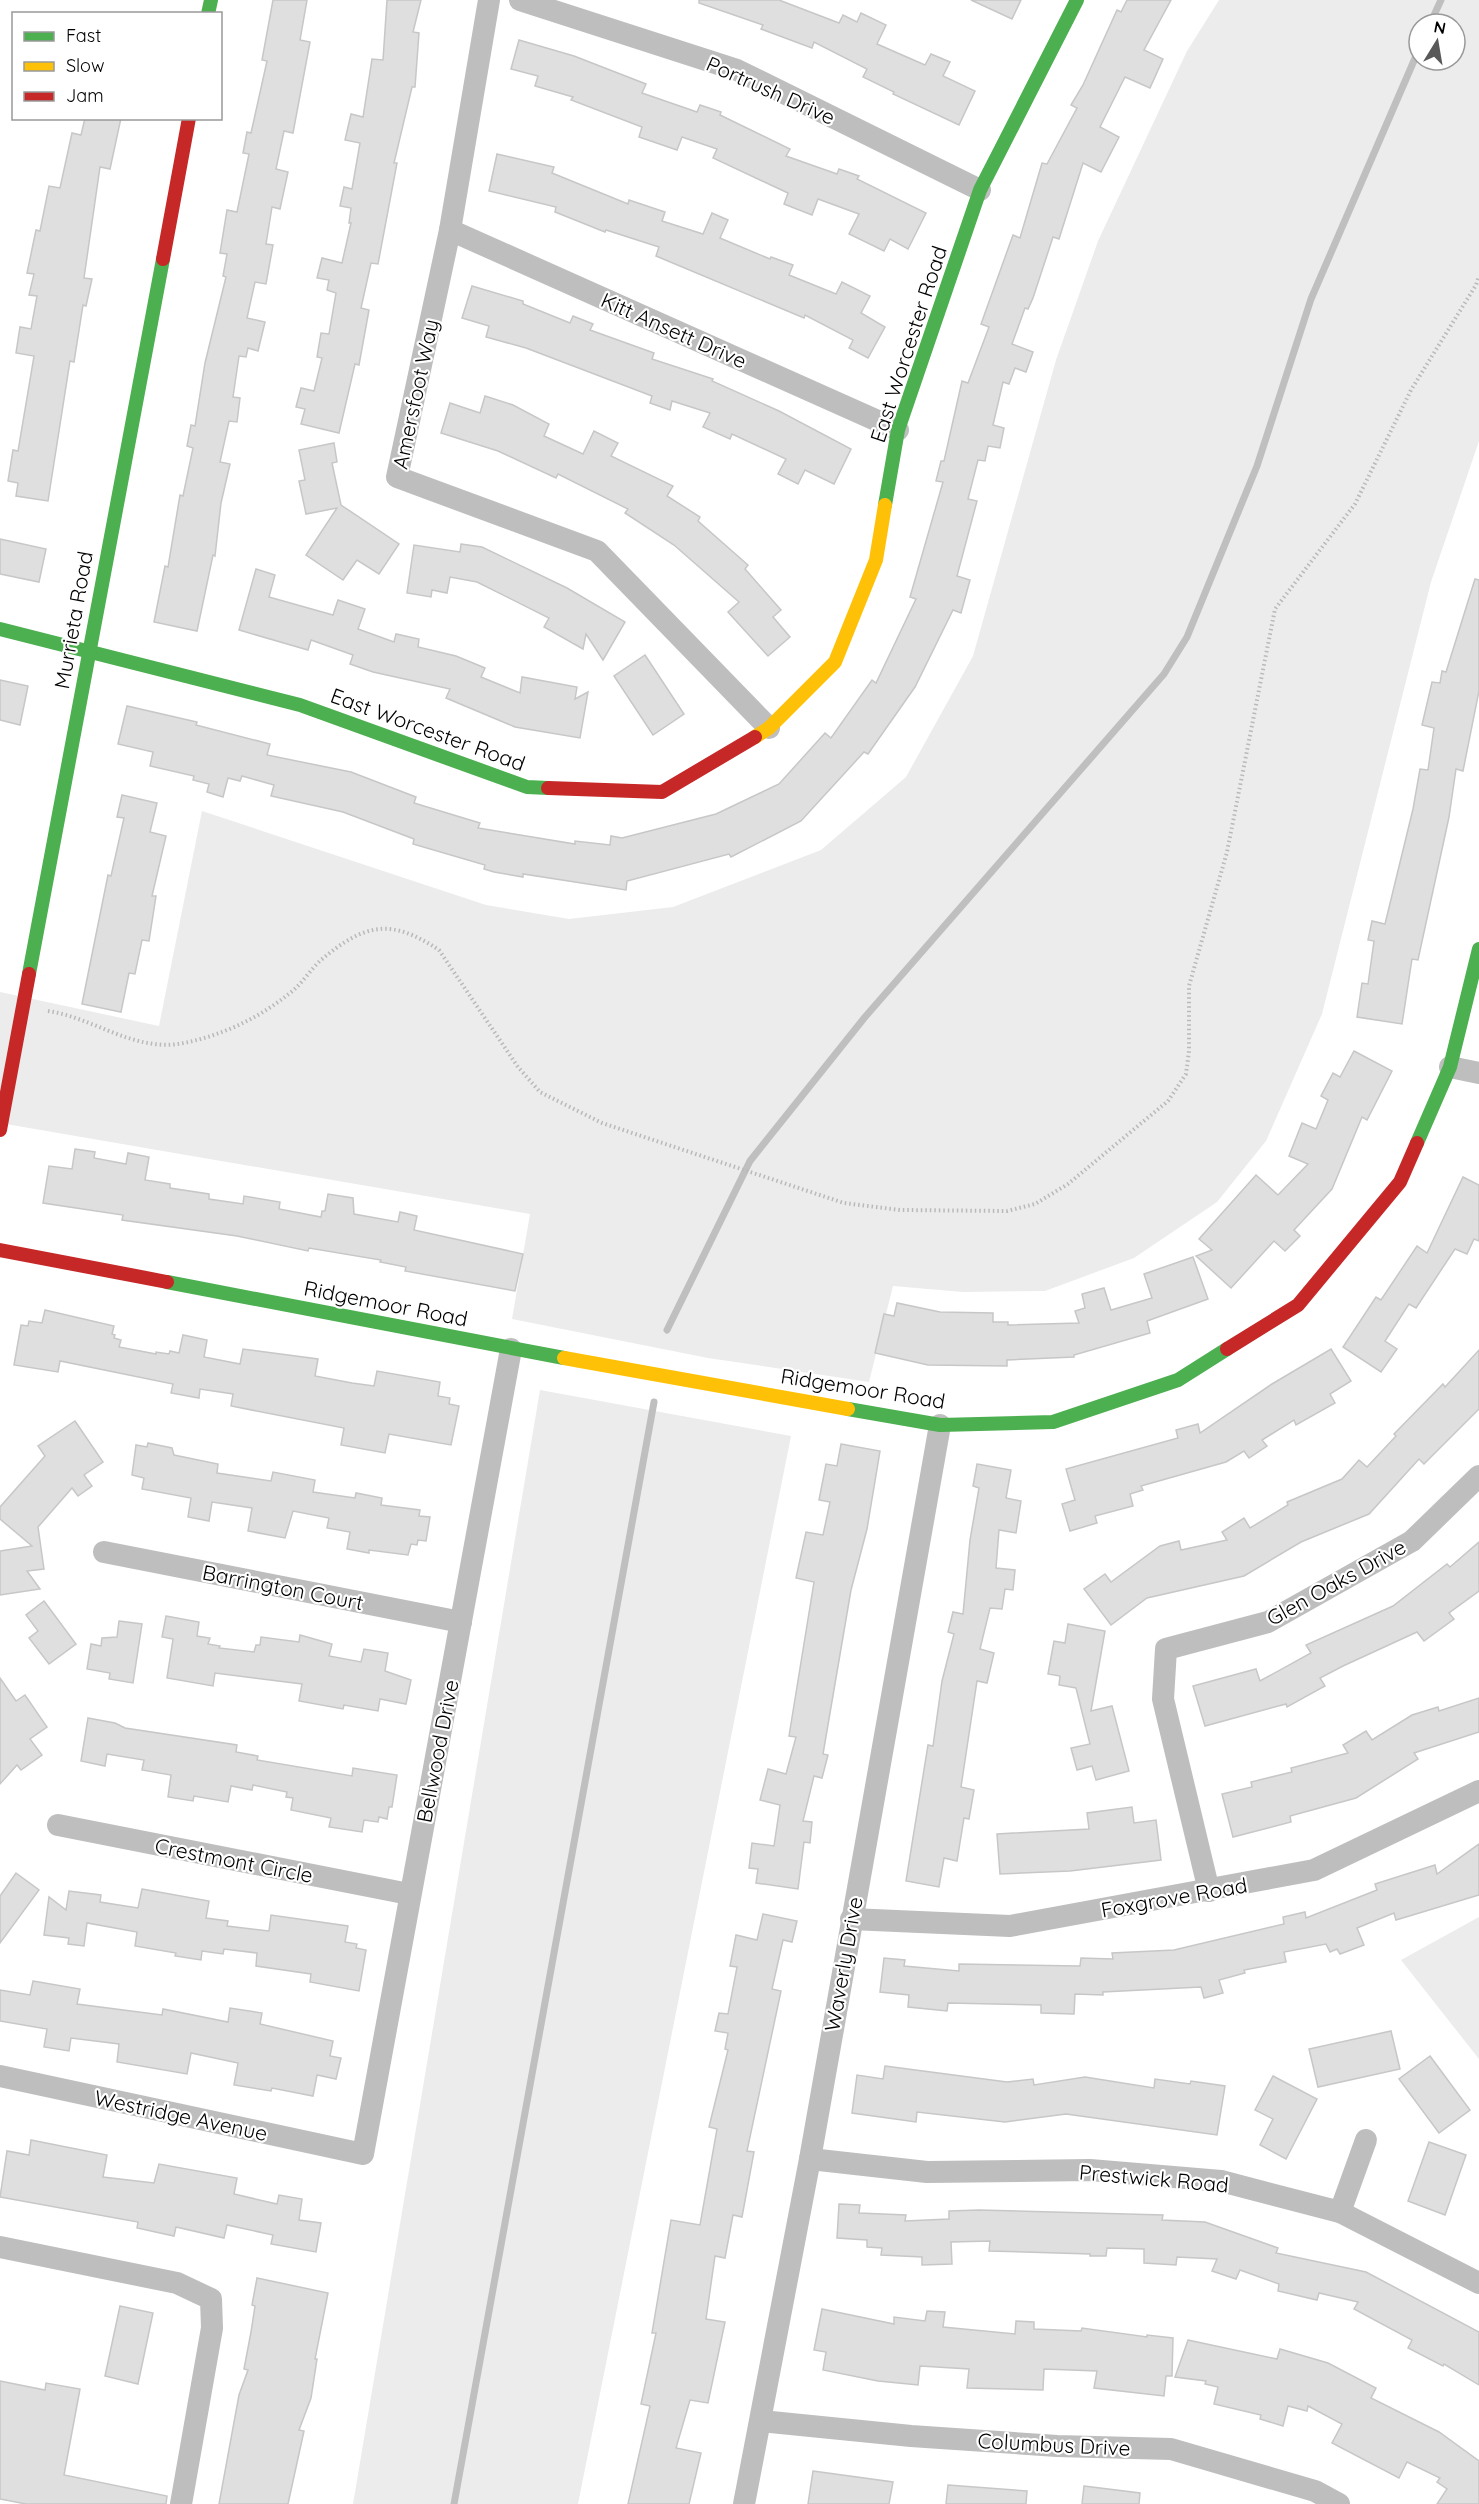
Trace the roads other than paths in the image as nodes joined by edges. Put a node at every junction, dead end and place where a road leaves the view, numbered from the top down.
1 (489, 0) edge
2 (520, 0) edge
3 (1077, 0) edge
4 (189, 120) edge
5 (980, 190) junction
6 (450, 230) junction
7 (898, 430) junction
8 (0, 628) edge
9 (89, 650) junction
10 (770, 728) junction
11 (1479, 949) edge
12 (1450, 1067) junction
13 (1479, 1072) edge
14 (0, 1130) edge
15 (0, 1250) edge
16 (512, 1348) junction
17 (940, 1425) junction
18 (1479, 1476) edge
19 (105, 1552) dead end
20 (461, 1622) junction
21 (1479, 1791) edge
22 (58, 1825) dead end
23 (1209, 1891) junction
24 (410, 1894) junction
25 (851, 1919) junction
26 (0, 2076) edge
27 (1366, 2140) dead end
28 (363, 2154) joint
29 (810, 2158) junction
30 (1341, 2212) junction
31 (0, 2247) edge
32 (1479, 2283) edge
33 (761, 2421) junction
34 (1311, 2498) edge
35 (181, 2504) edge
36 (744, 2504) edge
37 (1339, 2504) edge

1 - 6 street, Amersfoot Way
2 - 5 street, Portrush Drive
3 - 5 street, East Worcester Road
4 - 9 street, Murrieta Road
5 - 7 street, East Worcester Road
6 - 7 street, Kitt Ansett Drive
6 - 10 street, Amersfoot Way
7 - 10 street, East Worcester Road
8 - 9 street, East Worcester Road
9 - 10 street, East Worcester Road
9 - 14 street, Murrieta Road
11 - 12 street, Ridgemoor Road
12 - 13 street
12 - 17 street, Ridgemoor Road
15 - 16 street, Ridgemoor Road
16 - 17 street, Ridgemoor Road
16 - 20 street, Bellwood Drive
17 - 25 street, Waverly Drive
18 - 23 street, Glen Oaks Drive
19 - 20 street, Barrington Court
20 - 24 street, Bellwood Drive
21 - 23 street, Foxgrove Road
22 - 24 street, Crestmont Circle
23 - 25 street, Foxgrove Road
24 - 28 street, Bellwood Drive
25 - 29 street, Waverly Drive
26 - 28 street, Westridge Avenue
27 - 30 street
29 - 30 street, Prestwick Road
29 - 33 street, Waverly Drive
30 - 32 street, Prestwick Road
31 - 35 street
33 - 34 street, Columbus Drive
33 - 36 street, Waverly Drive
34 - 37 street, Columbus Drive

